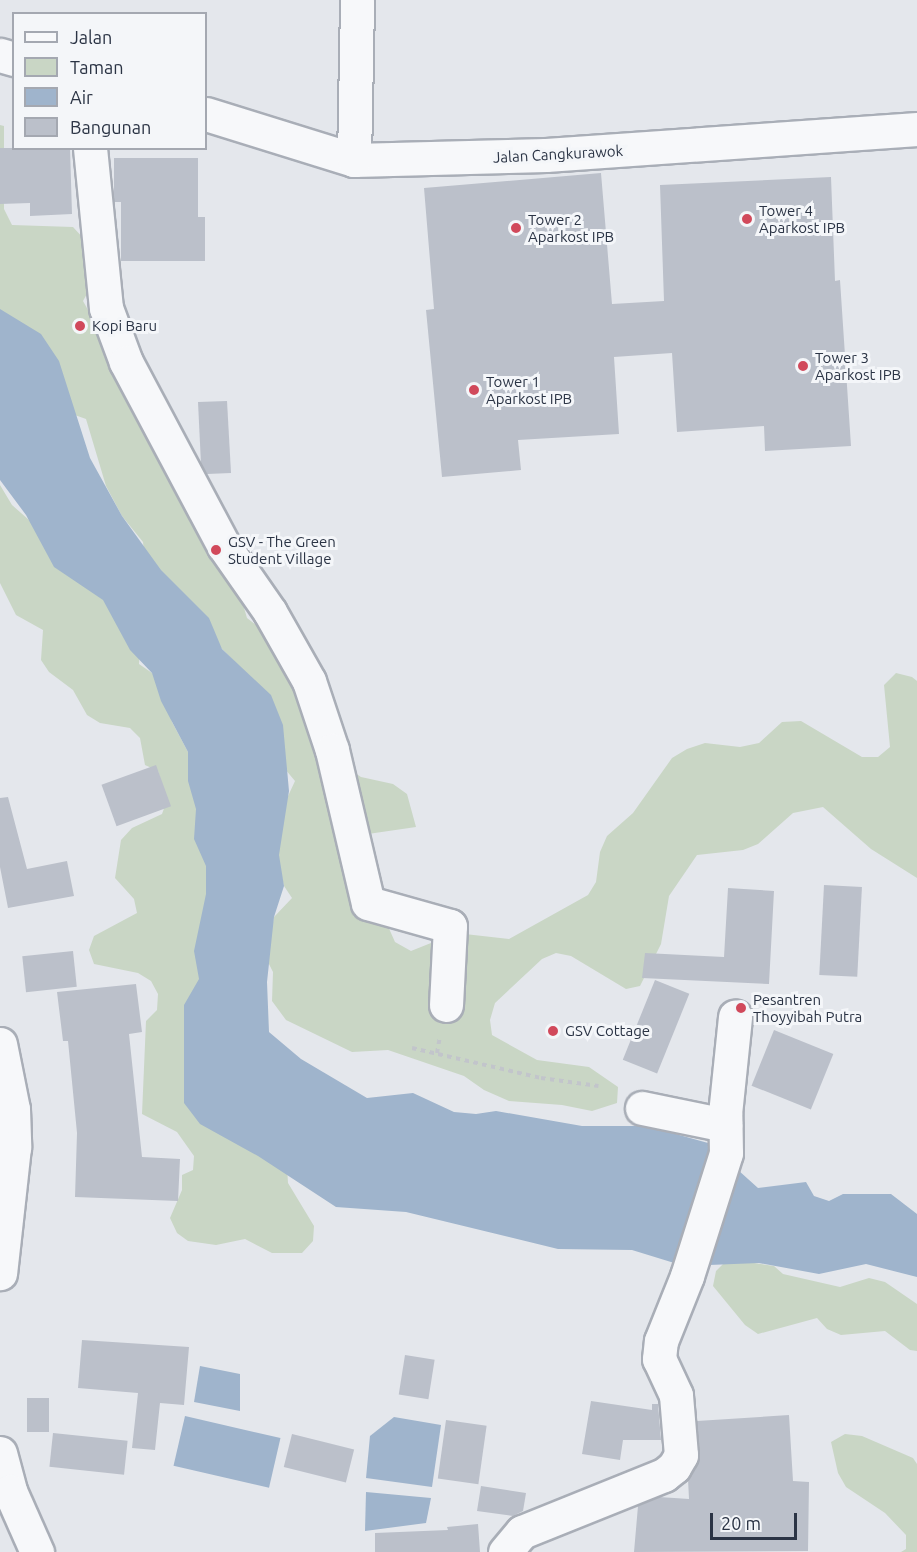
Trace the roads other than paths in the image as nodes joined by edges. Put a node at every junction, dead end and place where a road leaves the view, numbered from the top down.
1 (357, 0) edge
2 (207, 114) edge
3 (917, 129) edge
4 (90, 150) edge
5 (354, 160) junction
6 (446, 1005) dead end
7 (735, 1017) dead end
8 (0, 1044) edge
9 (642, 1108) dead end
10 (725, 1139) junction
11 (0, 1273) edge
12 (0, 1453) edge
13 (37, 1552) edge
14 (505, 1552) edge

1 - 5 street
2 - 5 street, Jalan Cangkurawok
3 - 5 street, Jalan Cangkurawok
4 - 6 street
7 - 10 street
8 - 11 street
9 - 10 street
10 - 14 street
12 - 13 street

